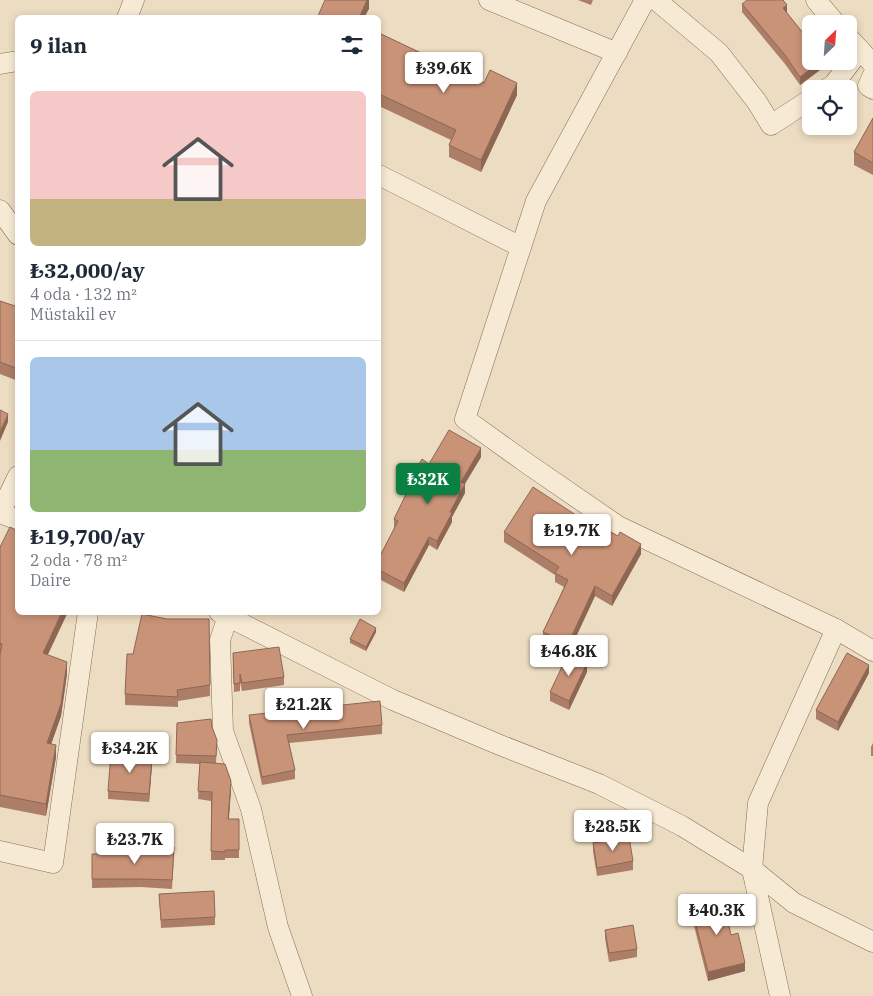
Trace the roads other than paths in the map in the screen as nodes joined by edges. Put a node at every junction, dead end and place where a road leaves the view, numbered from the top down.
1 (489, 0) edge
2 (646, 0) edge
3 (656, 0) edge
4 (816, 0) edge
5 (828, 15) edge
6 (861, 51) edge
7 (617, 53) junction
8 (15, 61) edge
9 (0, 64) edge
10 (873, 75) edge
11 (837, 80) edge
12 (873, 89) edge
13 (802, 105) edge
14 (381, 176) edge
15 (0, 210) edge
16 (15, 231) edge
17 (521, 247) junction
18 (15, 482) edge
19 (0, 513) edge
20 (15, 519) edge
21 (88, 615) edge
22 (223, 615) edge
23 (225, 615) edge
24 (836, 629) junction
25 (873, 652) edge
26 (0, 851) edge
27 (752, 869) junction
28 (873, 942) edge
29 (302, 996) edge
30 (780, 996) edge

1 - 7 street
2 - 7 street
3 - 13 street
4 - 5 street
6 - 11 street
7 - 17 street
8 - 9 street
10 - 12 street
14 - 17 street
15 - 16 street
17 - 24 street
18 - 19 street
19 - 20 street
21 - 26 street
22 - 29 street
23 - 27 street
24 - 25 street
24 - 27 street
27 - 28 street
27 - 30 street

